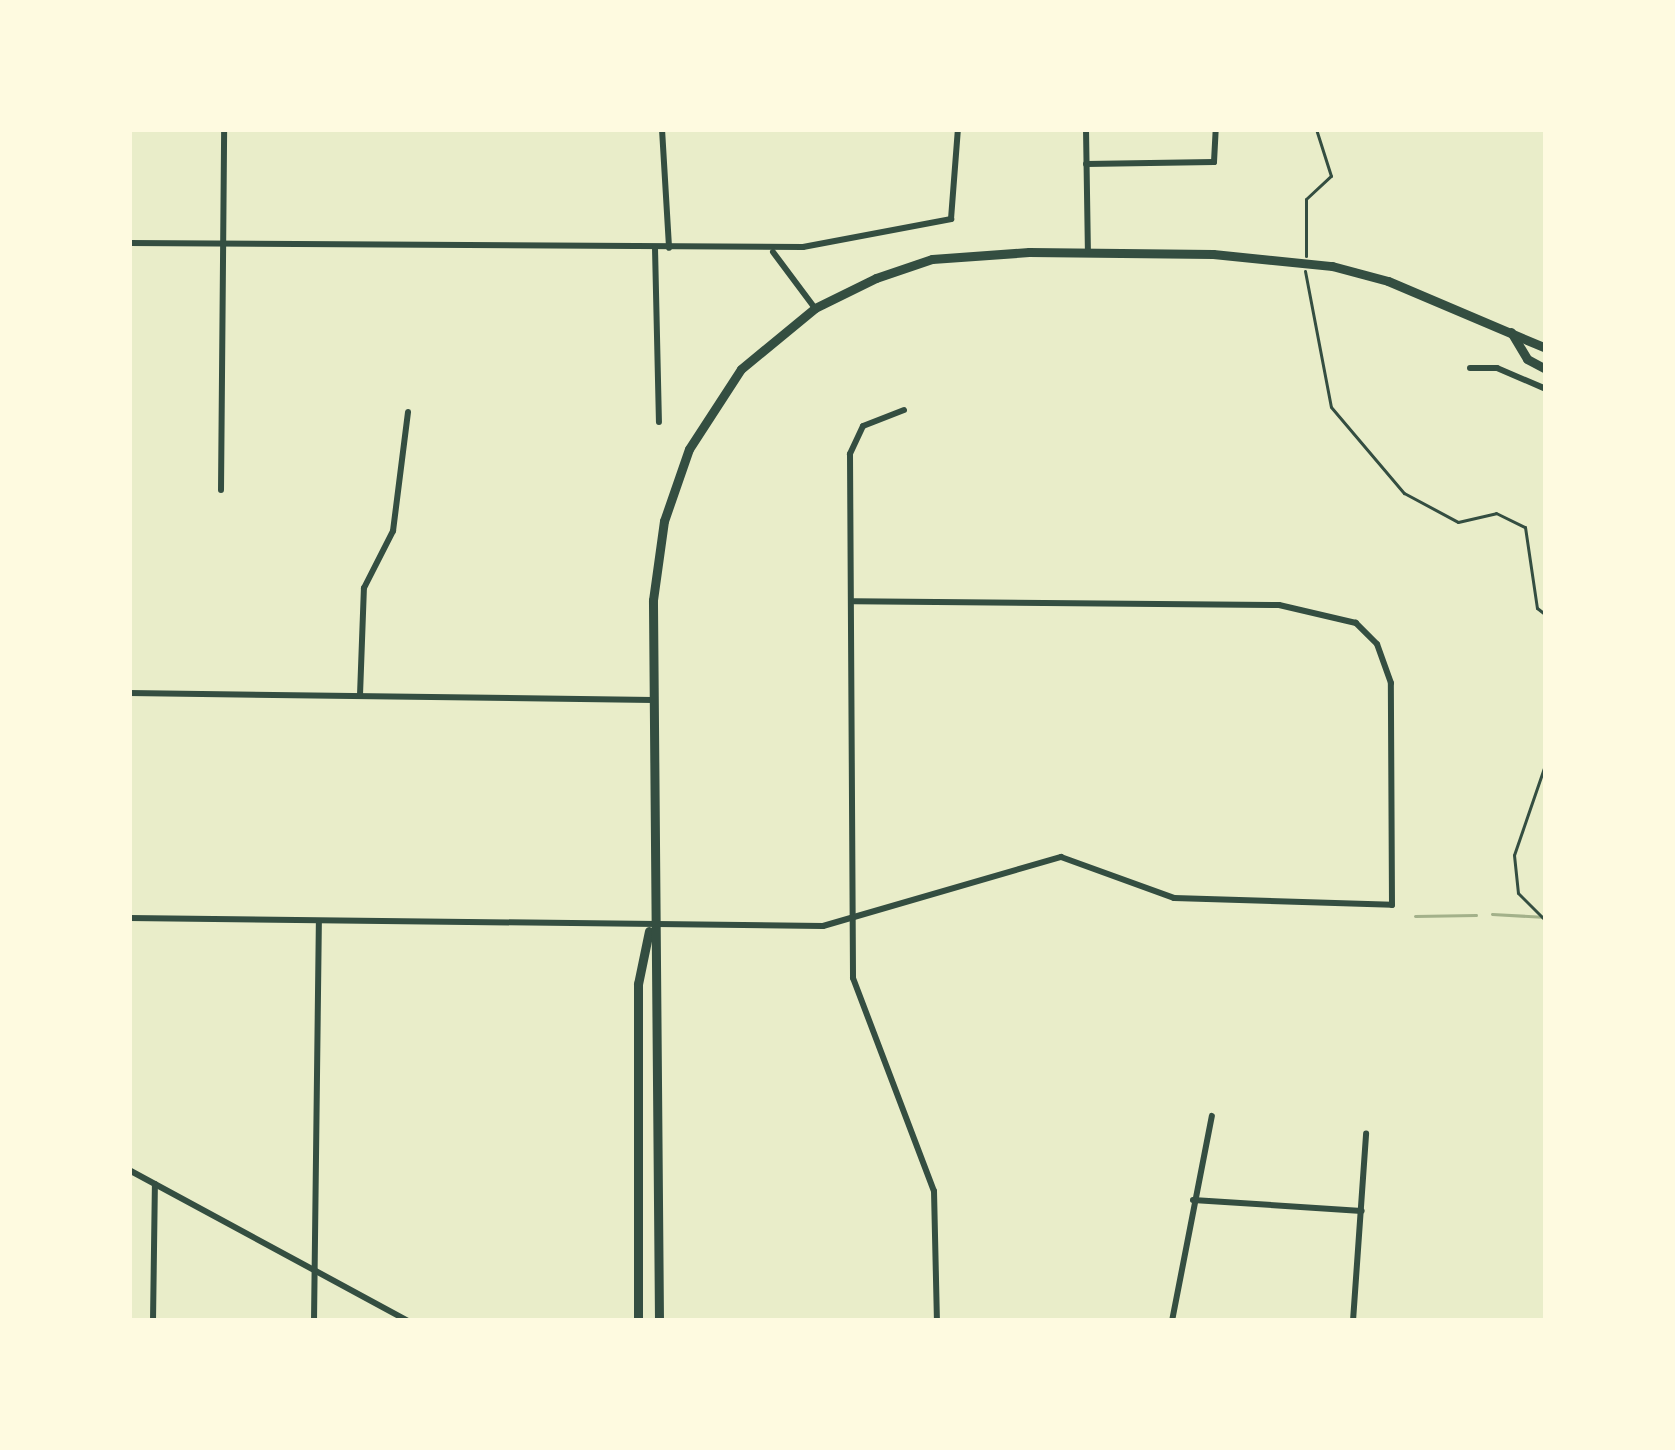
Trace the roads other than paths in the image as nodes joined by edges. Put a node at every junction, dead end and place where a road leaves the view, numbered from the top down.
1 (224, 129) edge
2 (662, 129) edge
3 (958, 129) edge
4 (1086, 129) edge
5 (1216, 129) edge
6 (1086, 164) junction
7 (129, 243) edge
8 (224, 244) junction
9 (655, 248) junction
10 (669, 248) junction
11 (770, 250) junction
12 (1088, 251) junction
13 (815, 308) junction
14 (1511, 332) junction
15 (1546, 348) edge
16 (1470, 368) dead end
17 (1546, 369) edge
18 (1546, 389) edge
19 (904, 410) dead end
20 (408, 412) dead end
21 (658, 422) dead end
22 (221, 490) dead end
23 (854, 601) junction
24 (129, 693) edge
25 (360, 695) junction
26 (653, 700) junction
27 (129, 918) edge
28 (319, 921) junction
29 (851, 924) junction
30 (650, 926) junction
31 (1212, 1116) dead end
32 (1366, 1133) dead end
33 (129, 1170) edge
34 (155, 1184) junction
35 (1193, 1200) junction
36 (1362, 1211) junction
37 (314, 1270) junction
38 (153, 1321) edge
39 (314, 1321) edge
40 (408, 1321) edge
41 (638, 1321) edge
42 (659, 1321) edge
43 (937, 1321) edge
44 (1172, 1321) edge
45 (1353, 1321) edge

1 - 8 street
2 - 10 street
3 - 11 street
4 - 6 street
5 - 6 street
6 - 12 street
7 - 8 street
8 - 9 street
8 - 22 street
9 - 10 street
9 - 21 street
10 - 11 street
11 - 13 street
12 - 13 main road
12 - 14 main road
13 - 26 main road
14 - 15 main road
14 - 17 main road
16 - 18 street
19 - 23 street
20 - 25 street
23 - 29 street
23 - 29 street
24 - 25 street
25 - 26 street
26 - 30 main road
27 - 28 street
28 - 30 street
28 - 37 street
29 - 30 street
29 - 43 street
30 - 41 main road
30 - 42 main road
31 - 35 street
32 - 36 street
33 - 34 street
34 - 37 street
34 - 38 street
35 - 36 street
35 - 44 street
36 - 45 street
37 - 39 street
37 - 40 street

